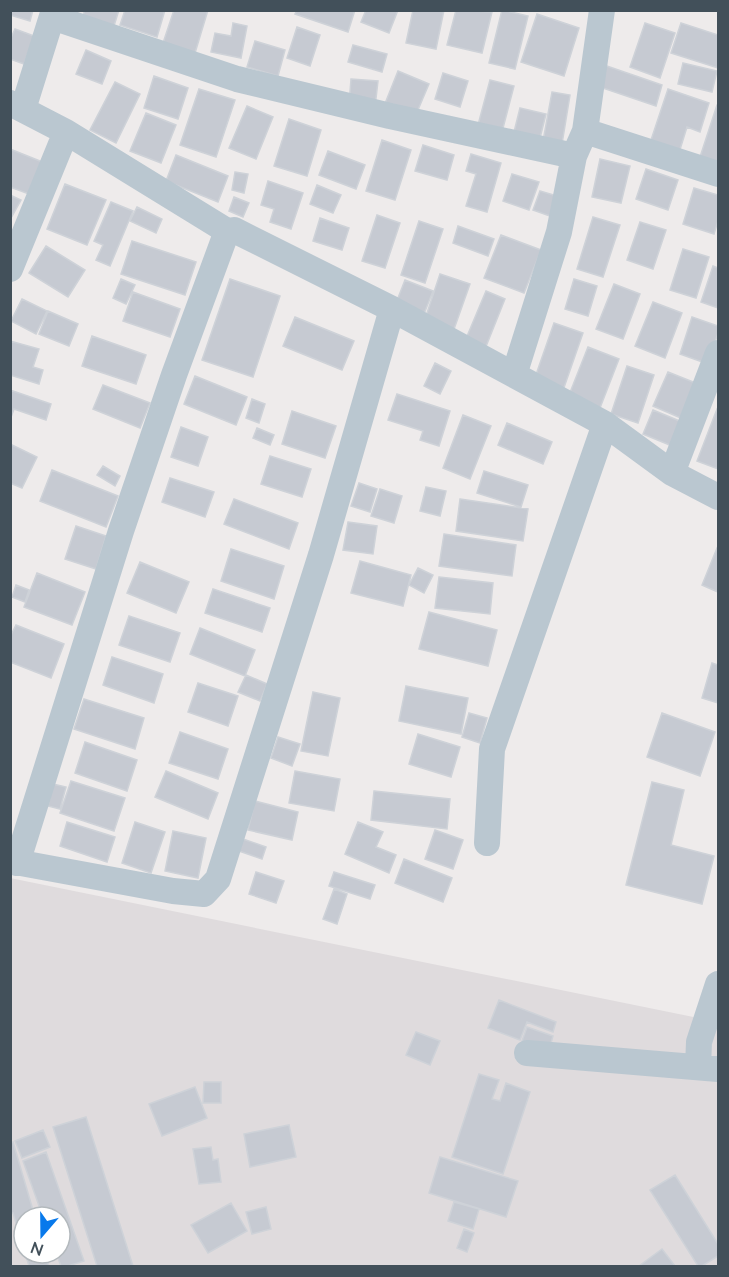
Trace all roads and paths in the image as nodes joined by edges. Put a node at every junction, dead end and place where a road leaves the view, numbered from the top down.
1 (602, 10) edge
2 (53, 14) edge
3 (17, 106) edge
4 (585, 131) junction
5 (66, 132) junction
6 (574, 156) junction
7 (718, 174) edge
8 (227, 231) junction
9 (10, 269) edge
10 (392, 309) junction
11 (718, 353) edge
12 (514, 375) junction
13 (605, 424) junction
14 (672, 473) junction
15 (718, 497) edge
16 (487, 843) dead end
17 (14, 862) edge
18 (718, 984) edge
19 (527, 1053) dead end
20 (708, 1068) edge

1 - 4 street
2 - 3 street
2 - 6 street
3 - 5 street
4 - 6 street
4 - 7 street
5 - 8 street
5 - 9 street
6 - 12 street
8 - 10 street
8 - 17 street
10 - 12 street
10 - 17 street
11 - 14 street
12 - 13 street
13 - 14 street
13 - 16 street
14 - 15 street
18 - 20 street
19 - 20 street

